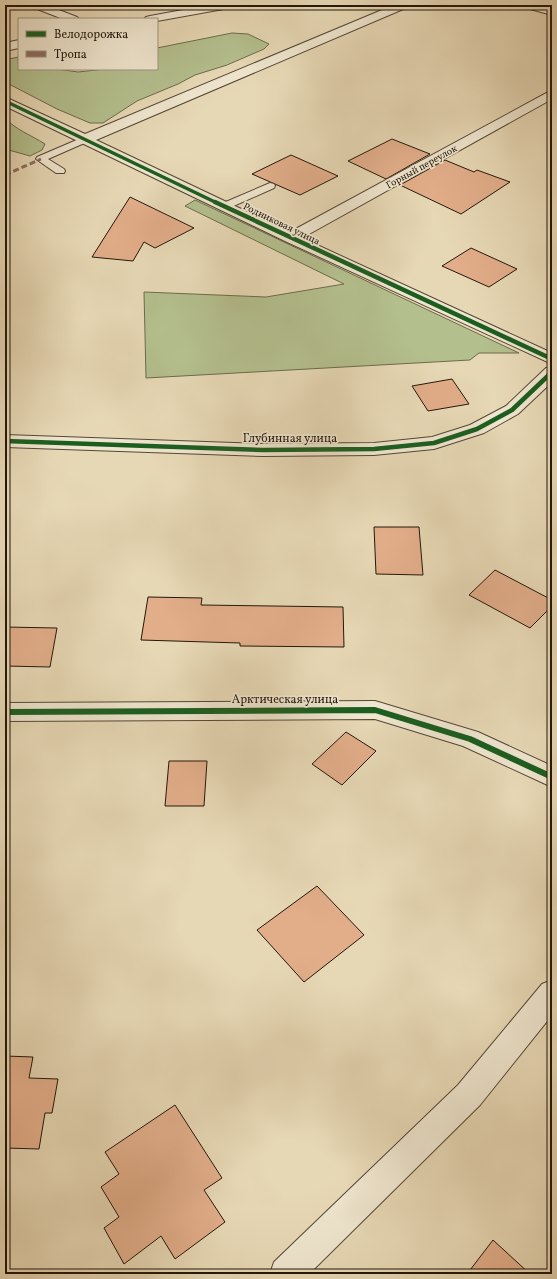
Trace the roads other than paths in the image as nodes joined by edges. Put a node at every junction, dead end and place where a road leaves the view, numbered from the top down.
1 (36, 5) edge
2 (229, 5) edge
3 (404, 5) edge
4 (526, 5) edge
5 (552, 13) edge
6 (70, 18) edge
7 (156, 18) edge
8 (18, 44) edge
9 (5, 47) edge
10 (552, 94) edge
11 (5, 101) edge
12 (86, 139) junction
13 (60, 171) dead end
14 (270, 186) dead end
15 (225, 206) junction
16 (290, 238) junction
17 (552, 359) edge
18 (552, 372) edge
19 (5, 442) edge
20 (5, 712) edge
21 (552, 777) edge
22 (552, 993) edge
23 (286, 1274) edge

1 - 6 street
2 - 7 street
3 - 12 street
4 - 5 lane
8 - 9 street
10 - 16 street, Горный переулок
11 - 12 street, Родниковая улица
12 - 13 lane
12 - 15 street, Родниковая улица
14 - 15 lane
15 - 16 street, Родниковая улица
16 - 17 street, Родниковая улица
18 - 19 street, Глубинная улица
20 - 21 street, Арктическая улица
22 - 23 street

